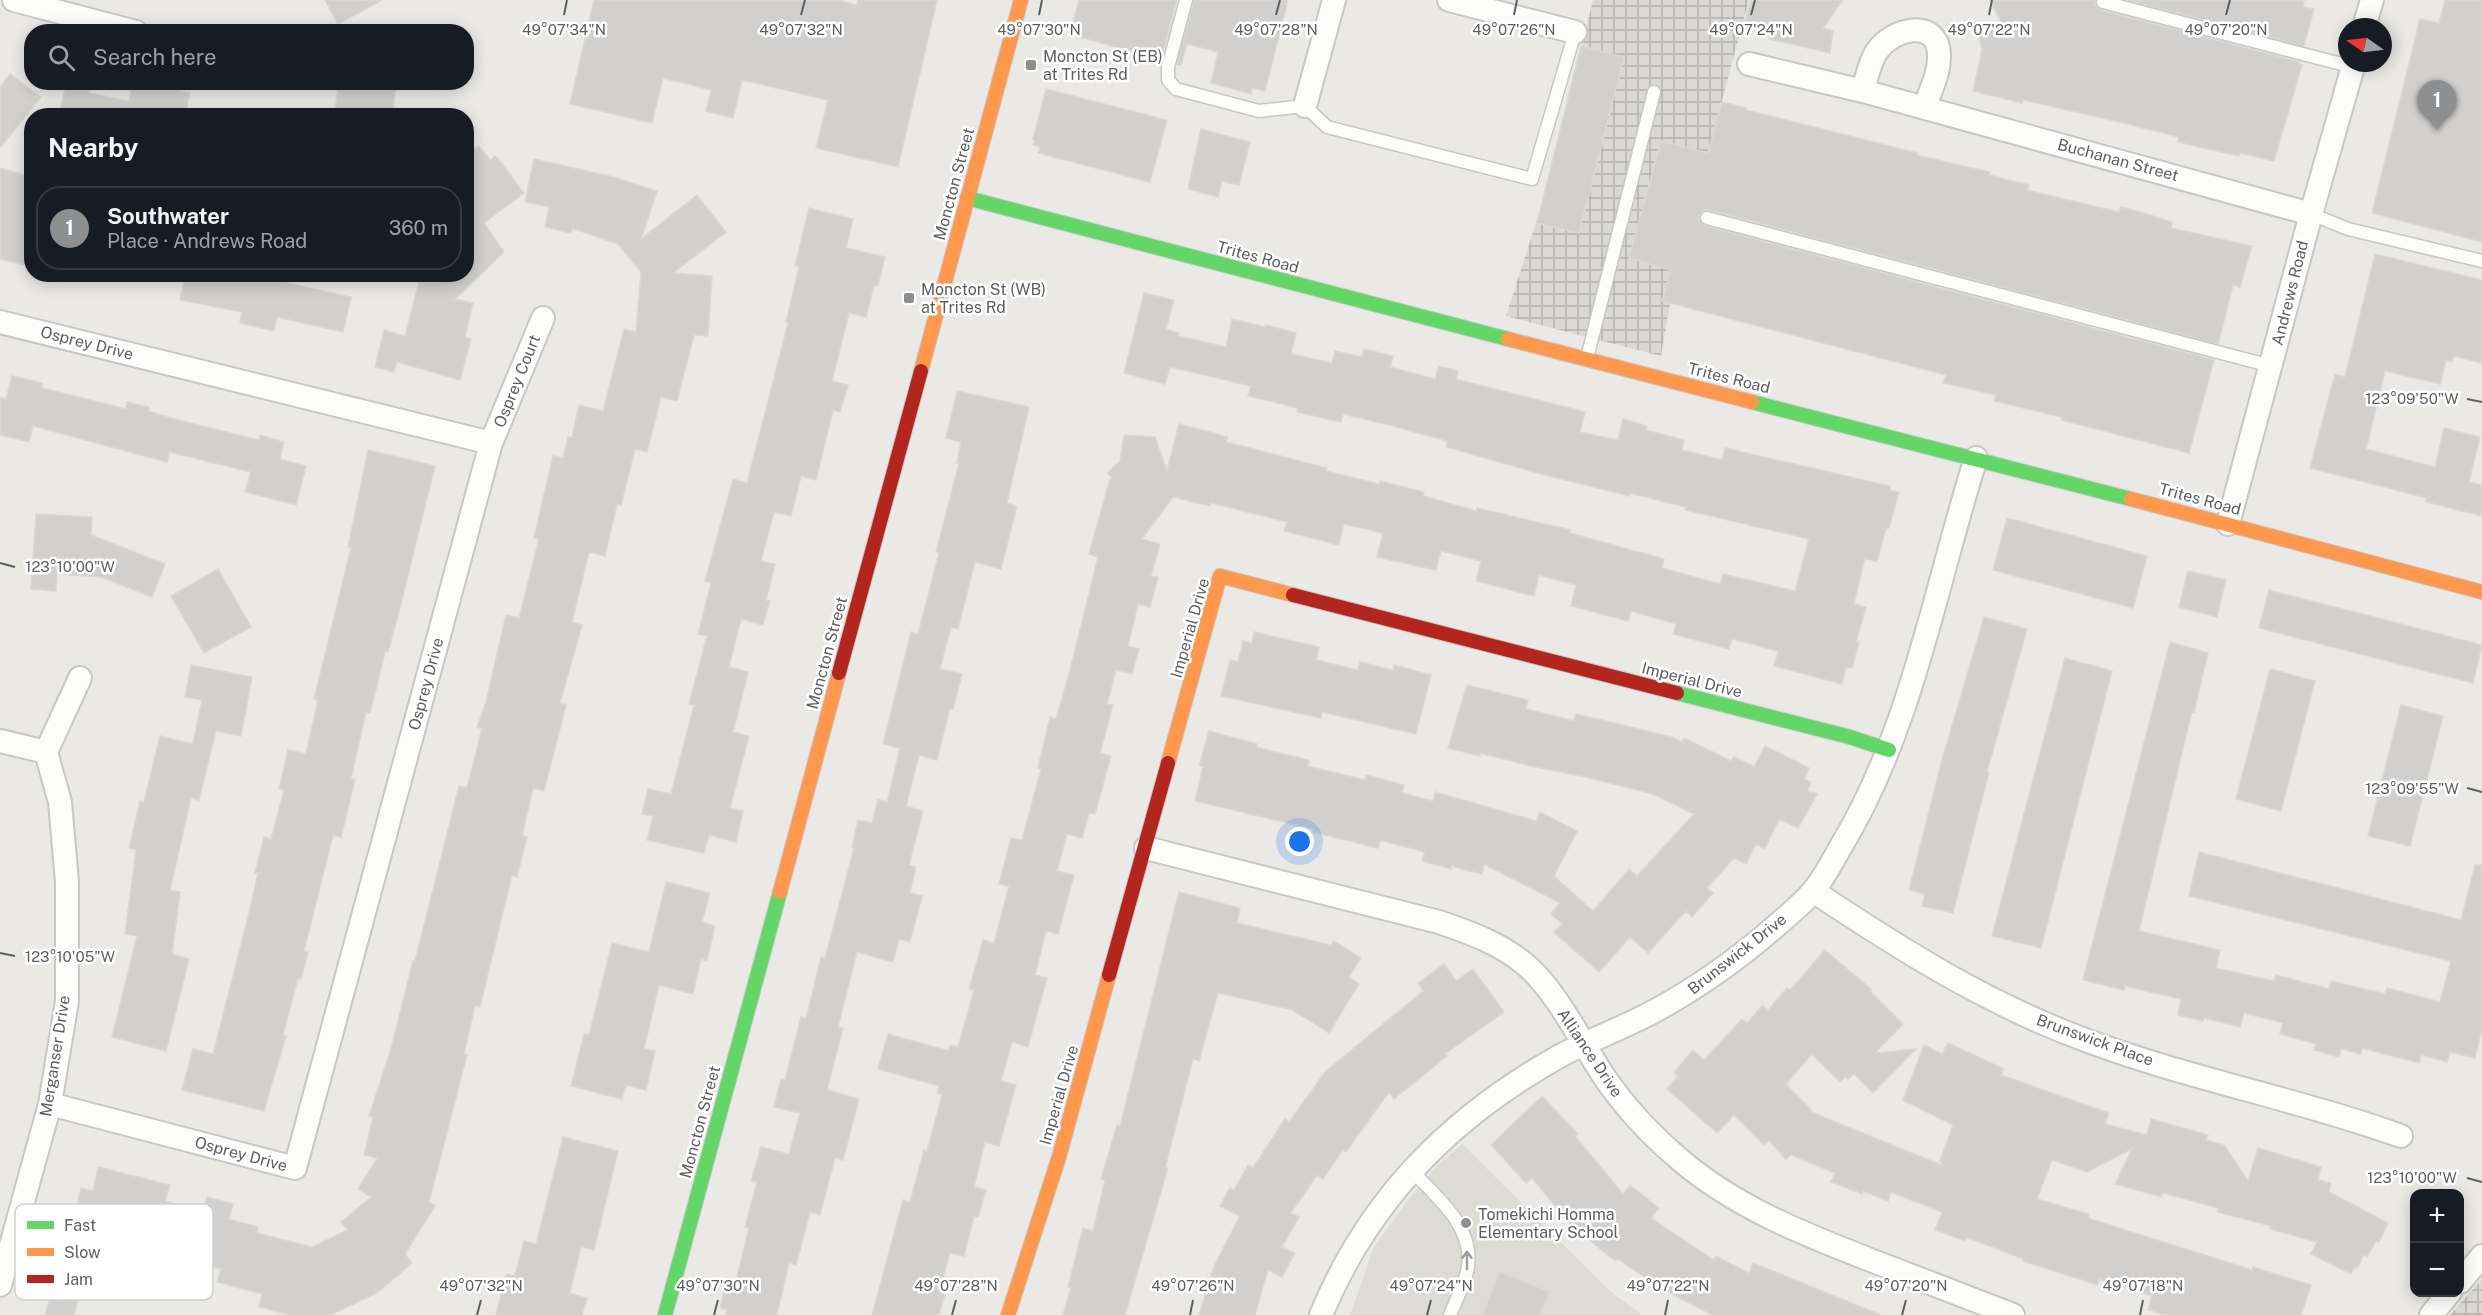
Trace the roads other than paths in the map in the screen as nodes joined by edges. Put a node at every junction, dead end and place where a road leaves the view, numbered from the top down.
1 (14, 0) edge
2 (1021, 0) edge
3 (1186, 0) edge
4 (1334, 0) edge
5 (1449, 0) edge
6 (2372, 0) edge
7 (2103, 2) dead end
8 (2367, 18) edge
9 (106, 24) edge
10 (1575, 32) joint
11 (2338, 61) edge
12 (1749, 64) dead end
13 (2351, 72) edge
14 (1863, 91) junction
15 (1653, 92) dead end
16 (1305, 106) junction
17 (1925, 108) junction
18 (967, 198) junction
19 (2311, 214) junction
20 (1707, 218) dead end
21 (2482, 261) edge
22 (543, 318) dead end
23 (0, 322) edge
24 (1587, 359) junction
25 (2271, 366) junction
26 (491, 443) junction
27 (1976, 458) junction
28 (2228, 524) junction
29 (2482, 592) edge
30 (80, 678) dead end
31 (0, 741) edge
32 (1889, 750) junction
33 (46, 752) junction
34 (1146, 848) junction
35 (1814, 891) junction
36 (1584, 1045) junction
37 (50, 1104) junction
38 (2401, 1136) dead end
39 (1412, 1171) junction
40 (22, 1204) edge
41 (15, 1231) edge
42 (2482, 1256) edge
43 (2464, 1277) edge
44 (0, 1285) edge
45 (2447, 1297) edge
46 (665, 1315) edge
47 (1008, 1315) edge
48 (1321, 1315) edge
49 (1450, 1315) edge
50 (2013, 1315) edge
51 (2431, 1315) edge

1 - 9 street
2 - 18 street, Moncton Street
3 - 16 lane
4 - 16 street
5 - 10 street
6 - 8 street
7 - 11 lane
10 - 16 lane
12 - 14 street, Buchanan Street
13 - 19 street, Andrews Road
14 - 17 street, Buchanan Street
14 - 17 street
15 - 24 lane
17 - 19 street, Buchanan Street
18 - 24 street, Trites Road
18 - 46 street, Moncton Street
19 - 21 lane
19 - 25 street, Andrews Road
20 - 25 lane
22 - 26 street, Osprey Court
23 - 26 street, Osprey Drive
24 - 27 street, Trites Road
25 - 28 street, Andrews Road
26 - 37 street, Osprey Drive
27 - 28 street, Trites Road
27 - 32 street, Brunswick Drive
28 - 29 street, Trites Road
30 - 33 street
31 - 33 street
32 - 34 street, Imperial Drive
32 - 35 street, Brunswick Drive
33 - 37 street, Merganser Drive
34 - 36 street, Alliance Drive
34 - 47 street, Imperial Drive
35 - 36 street, Brunswick Drive
35 - 38 street, Brunswick Place
36 - 39 street, Brunswick Drive
36 - 50 street, Alliance Drive
37 - 40 street, Merganser Drive
39 - 48 street, Brunswick Drive
49 -> 39 lane
41 - 44 street, Merganser Drive
42 - 43 street
45 - 51 street

